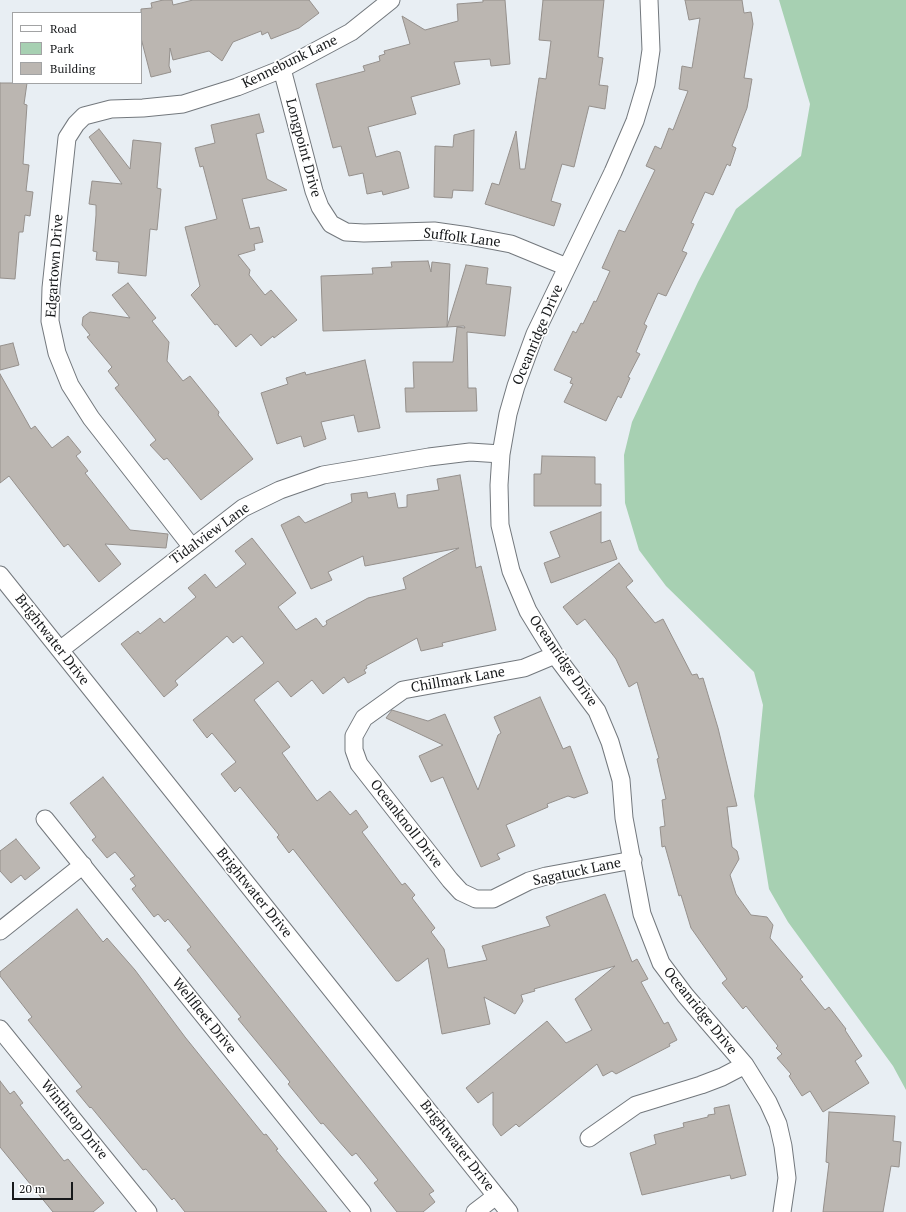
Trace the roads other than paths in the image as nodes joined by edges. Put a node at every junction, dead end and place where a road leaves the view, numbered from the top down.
1 (391, 0) edge
2 (649, 0) edge
3 (282, 69) junction
4 (84, 116) joint
5 (330, 224) joint
6 (567, 267) junction
7 (501, 454) junction
8 (191, 546) junction
9 (0, 574) edge
10 (60, 650) junction
11 (555, 655) junction
12 (354, 736) joint
13 (45, 819) dead end
14 (633, 860) junction
15 (83, 865) junction
16 (476, 899) joint
17 (0, 931) edge
18 (0, 1029) edge
19 (745, 1065) junction
20 (588, 1138) dead end
21 (496, 1196) junction
22 (148, 1212) edge
23 (362, 1212) edge
24 (475, 1212) edge
25 (509, 1212) edge
26 (782, 1212) edge

1 - 3 street, Kennebunk Lane
2 - 6 street, Oceanridge Drive
3 - 4 street, Kennebunk Lane
3 - 5 street, Longpoint Drive
4 - 8 street, Edgartown Drive
5 - 6 street, Suffolk Lane
6 - 7 street, Oceanridge Drive
7 - 8 street, Tidalview Lane
7 - 11 street, Oceanridge Drive
8 - 10 street, Tidalview Lane
9 - 10 street, Brightwater Drive
10 - 21 street, Brightwater Drive
11 - 12 street, Chillmark Lane
11 - 14 street, Oceanridge Drive
12 - 16 street, Oceanknoll Drive
13 - 15 street, Wellfleet Drive
14 - 16 street, Sagatuck Lane
14 - 19 street, Oceanridge Drive
15 - 17 street
15 - 23 street, Wellfleet Drive
18 - 22 street, Winthrop Drive
19 - 20 street
19 - 26 street, Oceanridge Drive
21 - 24 street
21 - 25 street, Brightwater Drive

